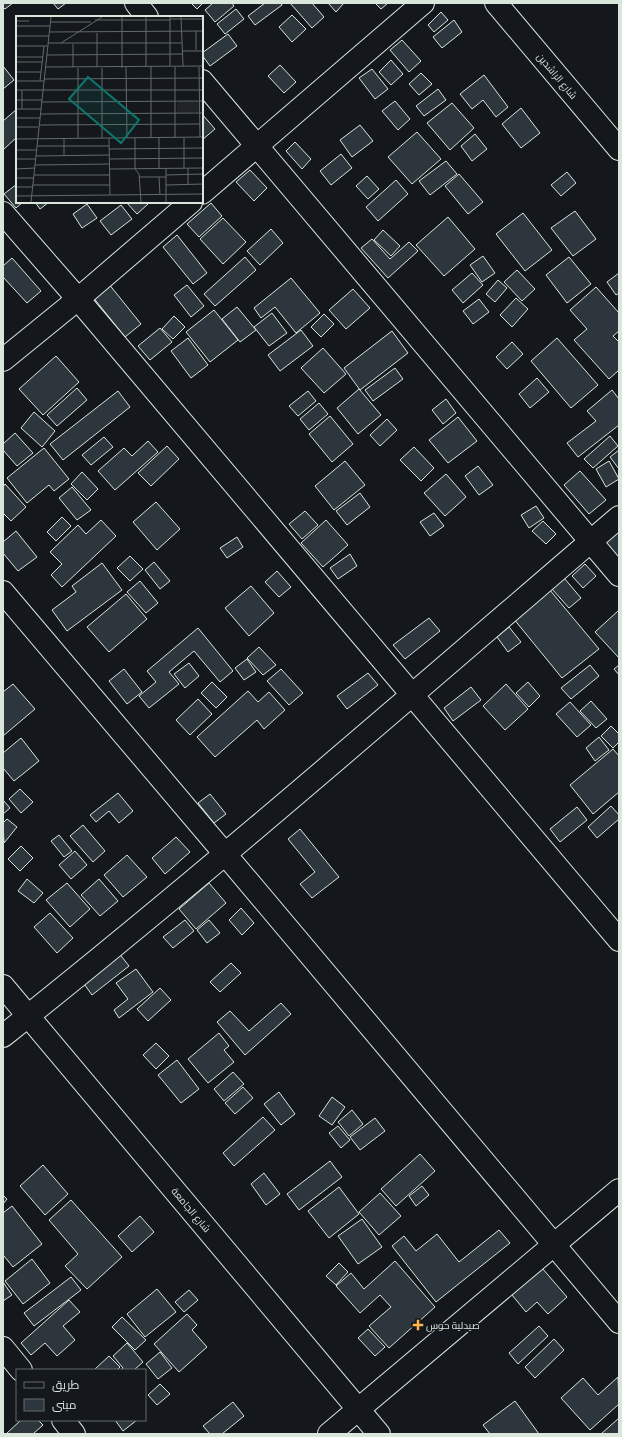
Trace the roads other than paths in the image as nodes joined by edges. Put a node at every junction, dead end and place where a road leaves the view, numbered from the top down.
1 (136, 3) edge
2 (423, 3) edge
3 (496, 3) edge
4 (147, 16) edge
5 (203, 82) edge
6 (257, 146) junction
7 (619, 149) edge
8 (203, 192) edge
9 (190, 203) edge
10 (3, 213) edge
11 (78, 299) junction
12 (3, 360) edge
13 (619, 517) edge
14 (591, 541) junction
15 (619, 575) edge
16 (3, 592) edge
17 (412, 696) junction
18 (225, 854) junction
19 (619, 940) edge
20 (3, 986) edge
21 (28, 1016) junction
22 (3, 1036) edge
23 (619, 1190) edge
24 (554, 1244) junction
25 (619, 1322) edge
26 (3, 1348) edge
27 (20, 1369) edge
28 (359, 1409) junction
29 (64, 1421) edge
30 (74, 1434) edge
31 (328, 1434) edge
32 (379, 1434) edge

1 - 4 street
2 - 6 street
3 - 7 street, شارع الراشدين
5 - 6 street
6 - 8 street
6 - 14 street
9 - 11 street
10 - 11 street
11 - 12 street
11 - 17 street
13 - 14 street
14 - 15 street
14 - 17 street
16 - 18 street
17 - 18 street
17 - 19 street
18 - 21 street
18 - 24 street
20 - 21 street, شارع الجامعة
21 - 22 street
21 - 28 street, شارع الجامعة
23 - 24 street
24 - 25 street
24 - 28 street
26 - 27 street
28 - 31 street
28 - 32 street, شارع الجامعة
29 - 30 street

